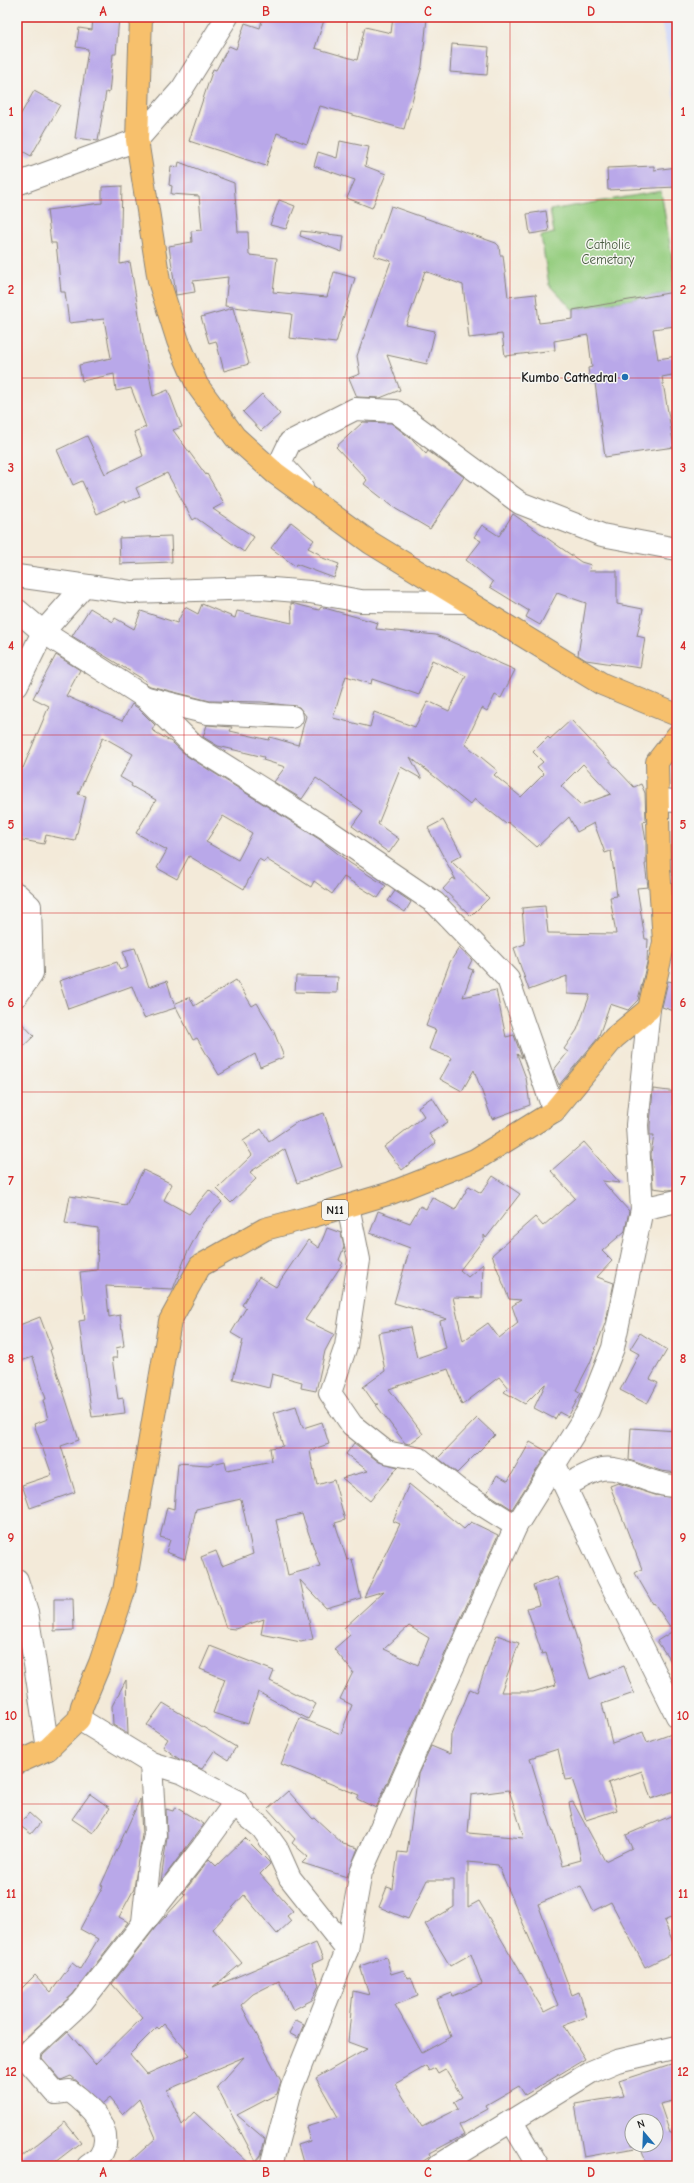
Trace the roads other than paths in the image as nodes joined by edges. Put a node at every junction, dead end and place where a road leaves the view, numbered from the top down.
1 (141, 17) edge
2 (227, 17) edge
3 (137, 140) junction
4 (17, 184) edge
5 (313, 499) junction
6 (677, 549) edge
7 (17, 576) edge
8 (83, 586) junction
9 (468, 602) junction
10 (17, 610) edge
11 (43, 632) junction
12 (17, 685) edge
13 (146, 698) junction
14 (677, 715) edge
15 (292, 717) dead end
16 (677, 736) edge
17 (667, 801) edge
18 (17, 894) edge
19 (17, 996) edge
20 (649, 1009) junction
21 (554, 1111) junction
22 (677, 1201) edge
23 (348, 1206) junction
24 (642, 1209) junction
25 (555, 1465) junction
26 (565, 1486) junction
27 (677, 1486) edge
28 (516, 1526) junction
29 (17, 1580) edge
30 (677, 1716) edge
31 (79, 1719) junction
32 (48, 1749) junction
33 (17, 1763) edge
34 (151, 1763) junction
35 (236, 1800) junction
36 (143, 1922) junction
37 (347, 1950) junction
38 (677, 2047) edge
39 (512, 2122) junction
40 (88, 2166) edge
41 (271, 2166) edge
42 (438, 2166) edge
43 (538, 2166) edge

1 - 3 main road
2 - 3 street
3 - 4 street
3 - 5 main road
5 - 6 street
5 - 9 main road
7 - 8 street
8 - 9 street
8 - 11 street
9 - 14 main road
10 - 11 street
11 - 12 street
11 - 13 street
13 - 15 street
13 - 21 street
16 - 17 main road
17 - 20 main road
18 - 19 street
20 - 21 main road, N11
20 - 24 street
21 - 23 main road, N11
22 - 24 street
23 - 28 street
23 - 31 main road, N11
24 - 25 street
25 - 26 street
25 - 28 street
26 - 27 street
26 - 30 street
28 - 37 street
29 - 32 street
31 - 32 main road, N11
31 - 34 street
32 - 33 main road, N11
34 - 35 street
34 - 36 street
35 - 36 street
35 - 37 street
36 - 40 street
37 - 41 street
38 - 39 street
39 - 42 street
39 - 43 street

